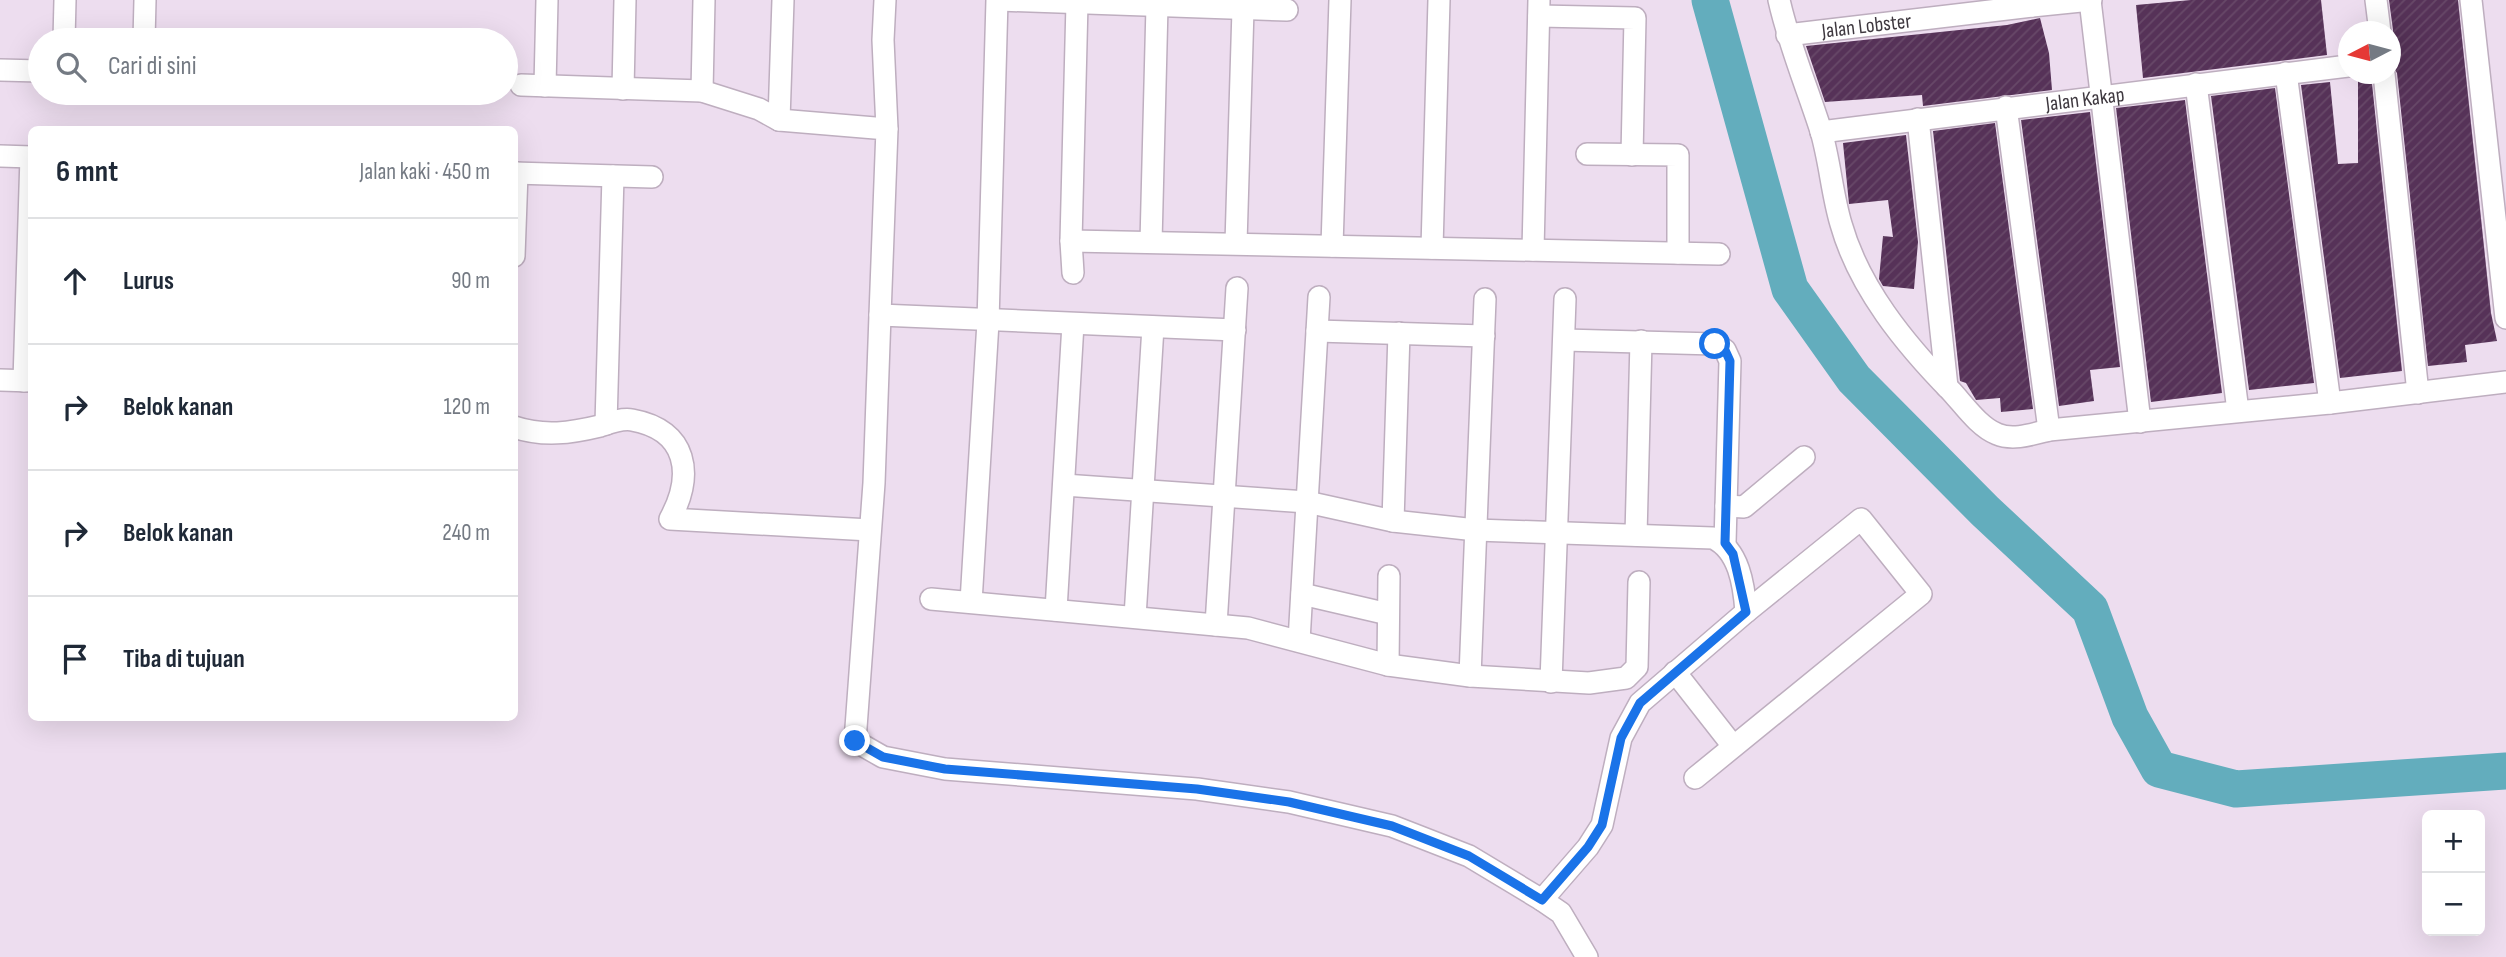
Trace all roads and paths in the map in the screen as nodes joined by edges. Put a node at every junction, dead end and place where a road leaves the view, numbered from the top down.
1 (65, 0) edge
2 (145, 0) edge
3 (547, 0) edge
4 (625, 0) edge
5 (704, 0) edge
6 (783, 0) edge
7 (885, 0) edge
8 (998, 0) edge
9 (1340, 0) edge
10 (1438, 0) edge
11 (1779, 0) edge
12 (2091, 0) edge
13 (2376, 0) edge
14 (2471, 0) edge
15 (1077, 3) junction
16 (2032, 3) edge
17 (1157, 6) junction
18 (1539, 8) edge
19 (1243, 9) junction
20 (1287, 10) dead end
21 (2379, 21) edge
22 (64, 28) edge
23 (144, 28) edge
24 (1787, 35) junction
25 (2338, 67) edge
26 (0, 70) edge
27 (28, 71) edge
28 (2286, 73) junction
29 (2196, 84) junction
30 (2385, 84) edge
31 (521, 85) dead end
32 (545, 86) junction
33 (623, 89) junction
34 (702, 91) junction
35 (2100, 97) junction
36 (2006, 107) junction
37 (1918, 119) junction
38 (779, 120) junction
39 (887, 129) junction
40 (1821, 132) junction
41 (1587, 155) dead end
42 (1632, 155) junction
43 (0, 156) edge
44 (28, 157) edge
45 (518, 173) edge
46 (614, 176) junction
47 (652, 177) dead end
48 (1070, 241) junction
49 (1151, 242) junction
50 (1236, 243) junction
51 (1332, 246) junction
52 (1432, 248) junction
53 (1533, 250) junction
54 (1678, 253) junction
55 (1719, 254) dead end
56 (1073, 273) dead end
57 (1237, 288) dead end
58 (1318, 297) dead end
59 (1485, 299) dead end
60 (1565, 299) dead end
61 (880, 316) junction
62 (2506, 318) edge
63 (988, 322) junction
64 (1073, 324) junction
65 (1153, 327) junction
66 (1235, 330) junction
67 (1317, 331) junction
68 (1399, 332) junction
69 (1485, 336) junction
70 (1564, 340) junction
71 (1641, 341) junction
72 (0, 380) edge
73 (28, 381) edge
74 (2506, 382) edge
75 (1947, 387) junction
76 (2418, 393) junction
77 (2330, 403) junction
78 (2238, 411) junction
79 (2140, 422) junction
80 (606, 424) junction
81 (518, 428) edge
82 (2049, 430) junction
83 (1804, 457) dead end
84 (1064, 485) junction
85 (1143, 491) junction
86 (1225, 494) junction
87 (1307, 502) junction
88 (1726, 506) junction
89 (1393, 521) junction
90 (870, 530) junction
91 (1476, 530) junction
92 (1557, 531) junction
93 (1636, 535) junction
94 (1725, 543) junction
95 (1389, 576) dead end
96 (1639, 583) dead end
97 (1302, 594) junction
98 (931, 599) dead end
99 (971, 602) junction
100 (1056, 610) junction
101 (1746, 612) junction
102 (1388, 614) junction
103 (1136, 617) junction
104 (1216, 625) junction
105 (1299, 641) junction
106 (1388, 665) junction
107 (1675, 672) junction
108 (1470, 676) junction
109 (1551, 682) junction
110 (1734, 746) junction
111 (1695, 778) dead end
112 (1542, 900) junction
113 (1587, 957) edge

1 - 22 street
2 - 23 street
3 - 32 street
4 - 33 street
5 - 34 street
6 - 38 street
7 - 39 street
8 - 15 street
8 - 63 street
9 - 51 street
10 - 52 street
11 - 24 street
12 - 16 street, Jalan Lobster
12 - 35 street
13 - 21 street
14 - 62 street
15 - 17 street
15 - 48 street
16 - 24 street, Jalan Lobster
17 - 19 street
17 - 49 street
18 - 42 street
18 - 53 street
19 - 20 street
19 - 50 street
24 - 40 street
25 - 28 street, Jalan Kakap
26 - 27 street
28 - 29 street, Jalan Kakap
28 - 77 street
29 - 35 street, Jalan Kakap
29 - 78 street
30 - 76 street
31 - 32 street
32 - 33 street
33 - 34 street
34 - 38 street
35 - 36 street, Jalan Kakap
35 - 79 street
36 - 37 street, Jalan Kakap
36 - 82 street
37 - 40 street, Jalan Kakap
37 - 75 street
38 - 39 street
39 - 61 street
40 - 75 street
41 - 42 street
42 - 54 street
43 - 44 street
45 - 46 street
46 - 47 street
46 - 80 street
48 - 49 street
48 - 56 street
49 - 50 street
50 - 51 street
51 - 52 street
52 - 53 street
53 - 54 street
54 - 55 street
57 - 66 street
58 - 67 street
59 - 69 street
60 - 70 street
61 - 63 street
61 - 90 street
63 - 64 street
63 - 99 street
64 - 65 street
64 - 84 street
65 - 66 street
65 - 85 street
66 - 86 street
67 - 68 street
67 - 87 street
68 - 69 street
68 - 89 street
69 - 91 street
70 - 71 street
70 - 92 street
71 - 88 street
71 - 93 street
72 - 73 street
74 - 76 street
75 - 82 street
76 - 77 street
77 - 78 street
78 - 79 street
79 - 82 street
80 - 81 street
80 - 90 street
83 - 88 street
84 - 85 street
84 - 100 street
85 - 86 street
85 - 103 street
86 - 87 street
86 - 104 street
87 - 89 street
87 - 97 street
88 - 94 street
89 - 91 street
90 - 112 street
91 - 92 street
91 - 108 street
92 - 93 street
92 - 109 street
93 - 94 street
94 - 101 street
95 - 102 street
96 - 109 street
97 - 102 street
97 - 105 street
98 - 99 street
99 - 100 street
100 - 103 street
101 - 107 street
101 - 110 street
102 - 106 street
103 - 104 street
104 - 105 street
105 - 106 street
106 - 108 street
107 - 110 street
107 - 112 street
108 - 109 street
110 - 111 street
112 - 113 street

